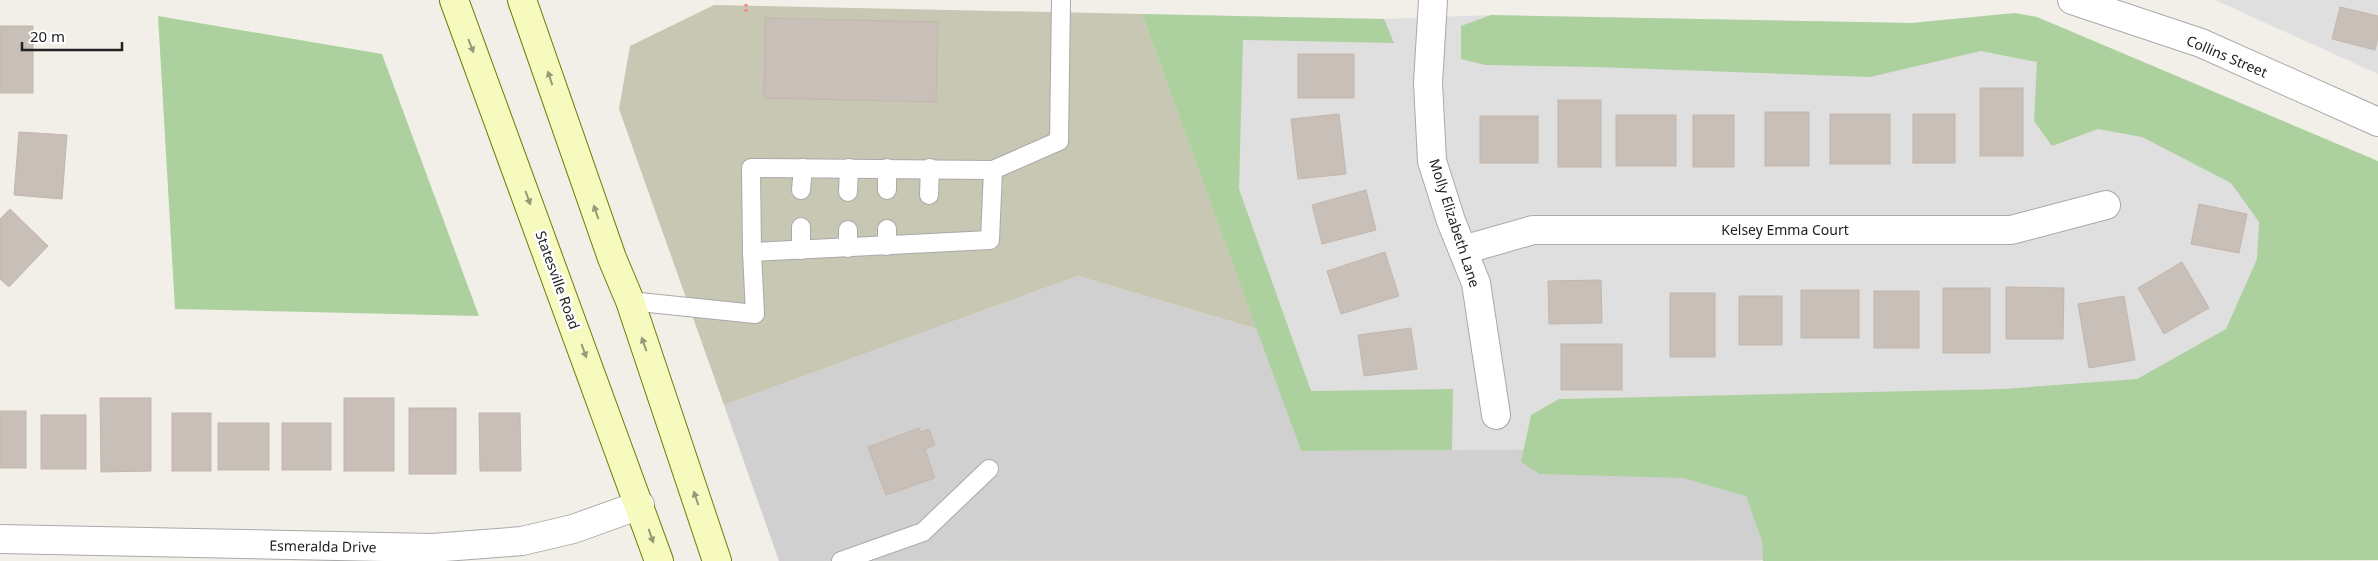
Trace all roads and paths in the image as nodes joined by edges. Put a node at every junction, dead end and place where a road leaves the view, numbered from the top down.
1 (454, 0) edge
2 (522, 0) edge
3 (1061, 0) edge
4 (1433, 0) edge
5 (2072, 0) edge
6 (746, 4) dead end
7 (746, 13) dead end
8 (2378, 122) edge
9 (803, 168) junction
10 (848, 168) junction
11 (887, 168) junction
12 (930, 168) junction
13 (993, 170) junction
14 (801, 190) dead end
15 (887, 190) dead end
16 (848, 192) dead end
17 (929, 196) dead end
18 (2106, 205) dead end
19 (801, 227) dead end
20 (887, 229) dead end
21 (848, 230) dead end
22 (887, 246) junction
23 (848, 248) junction
24 (801, 250) junction
25 (1463, 250) junction
26 (752, 252) junction
27 (630, 301) junction
28 (1496, 415) dead end
29 (989, 469) dead end
30 (640, 505) junction
31 (0, 539) edge
32 (659, 561) edge
33 (717, 561) edge
34 (842, 561) edge

1 -> 30 main road, Statesville Road
27 -> 2 main road
3 - 13 lane
4 - 25 street, Molly Elizabeth Lane
5 - 8 street, Collins Street
6 - 7 path
9 - 10 lane
9 - 14 lane
9 - 26 lane
10 - 11 lane
10 - 16 lane
11 - 12 lane
11 - 15 lane
12 - 13 lane
12 - 17 lane
13 - 22 lane
18 - 25 street, Kelsey Emma Court
19 - 24 lane
20 - 22 lane
21 - 23 lane
22 - 23 lane
23 - 24 lane
24 - 26 lane
25 - 28 street, Molly Elizabeth Lane
26 - 27 lane
33 -> 27 main road
29 - 34 lane
30 - 31 street, Esmeralda Drive
30 -> 32 main road, Statesville Road

